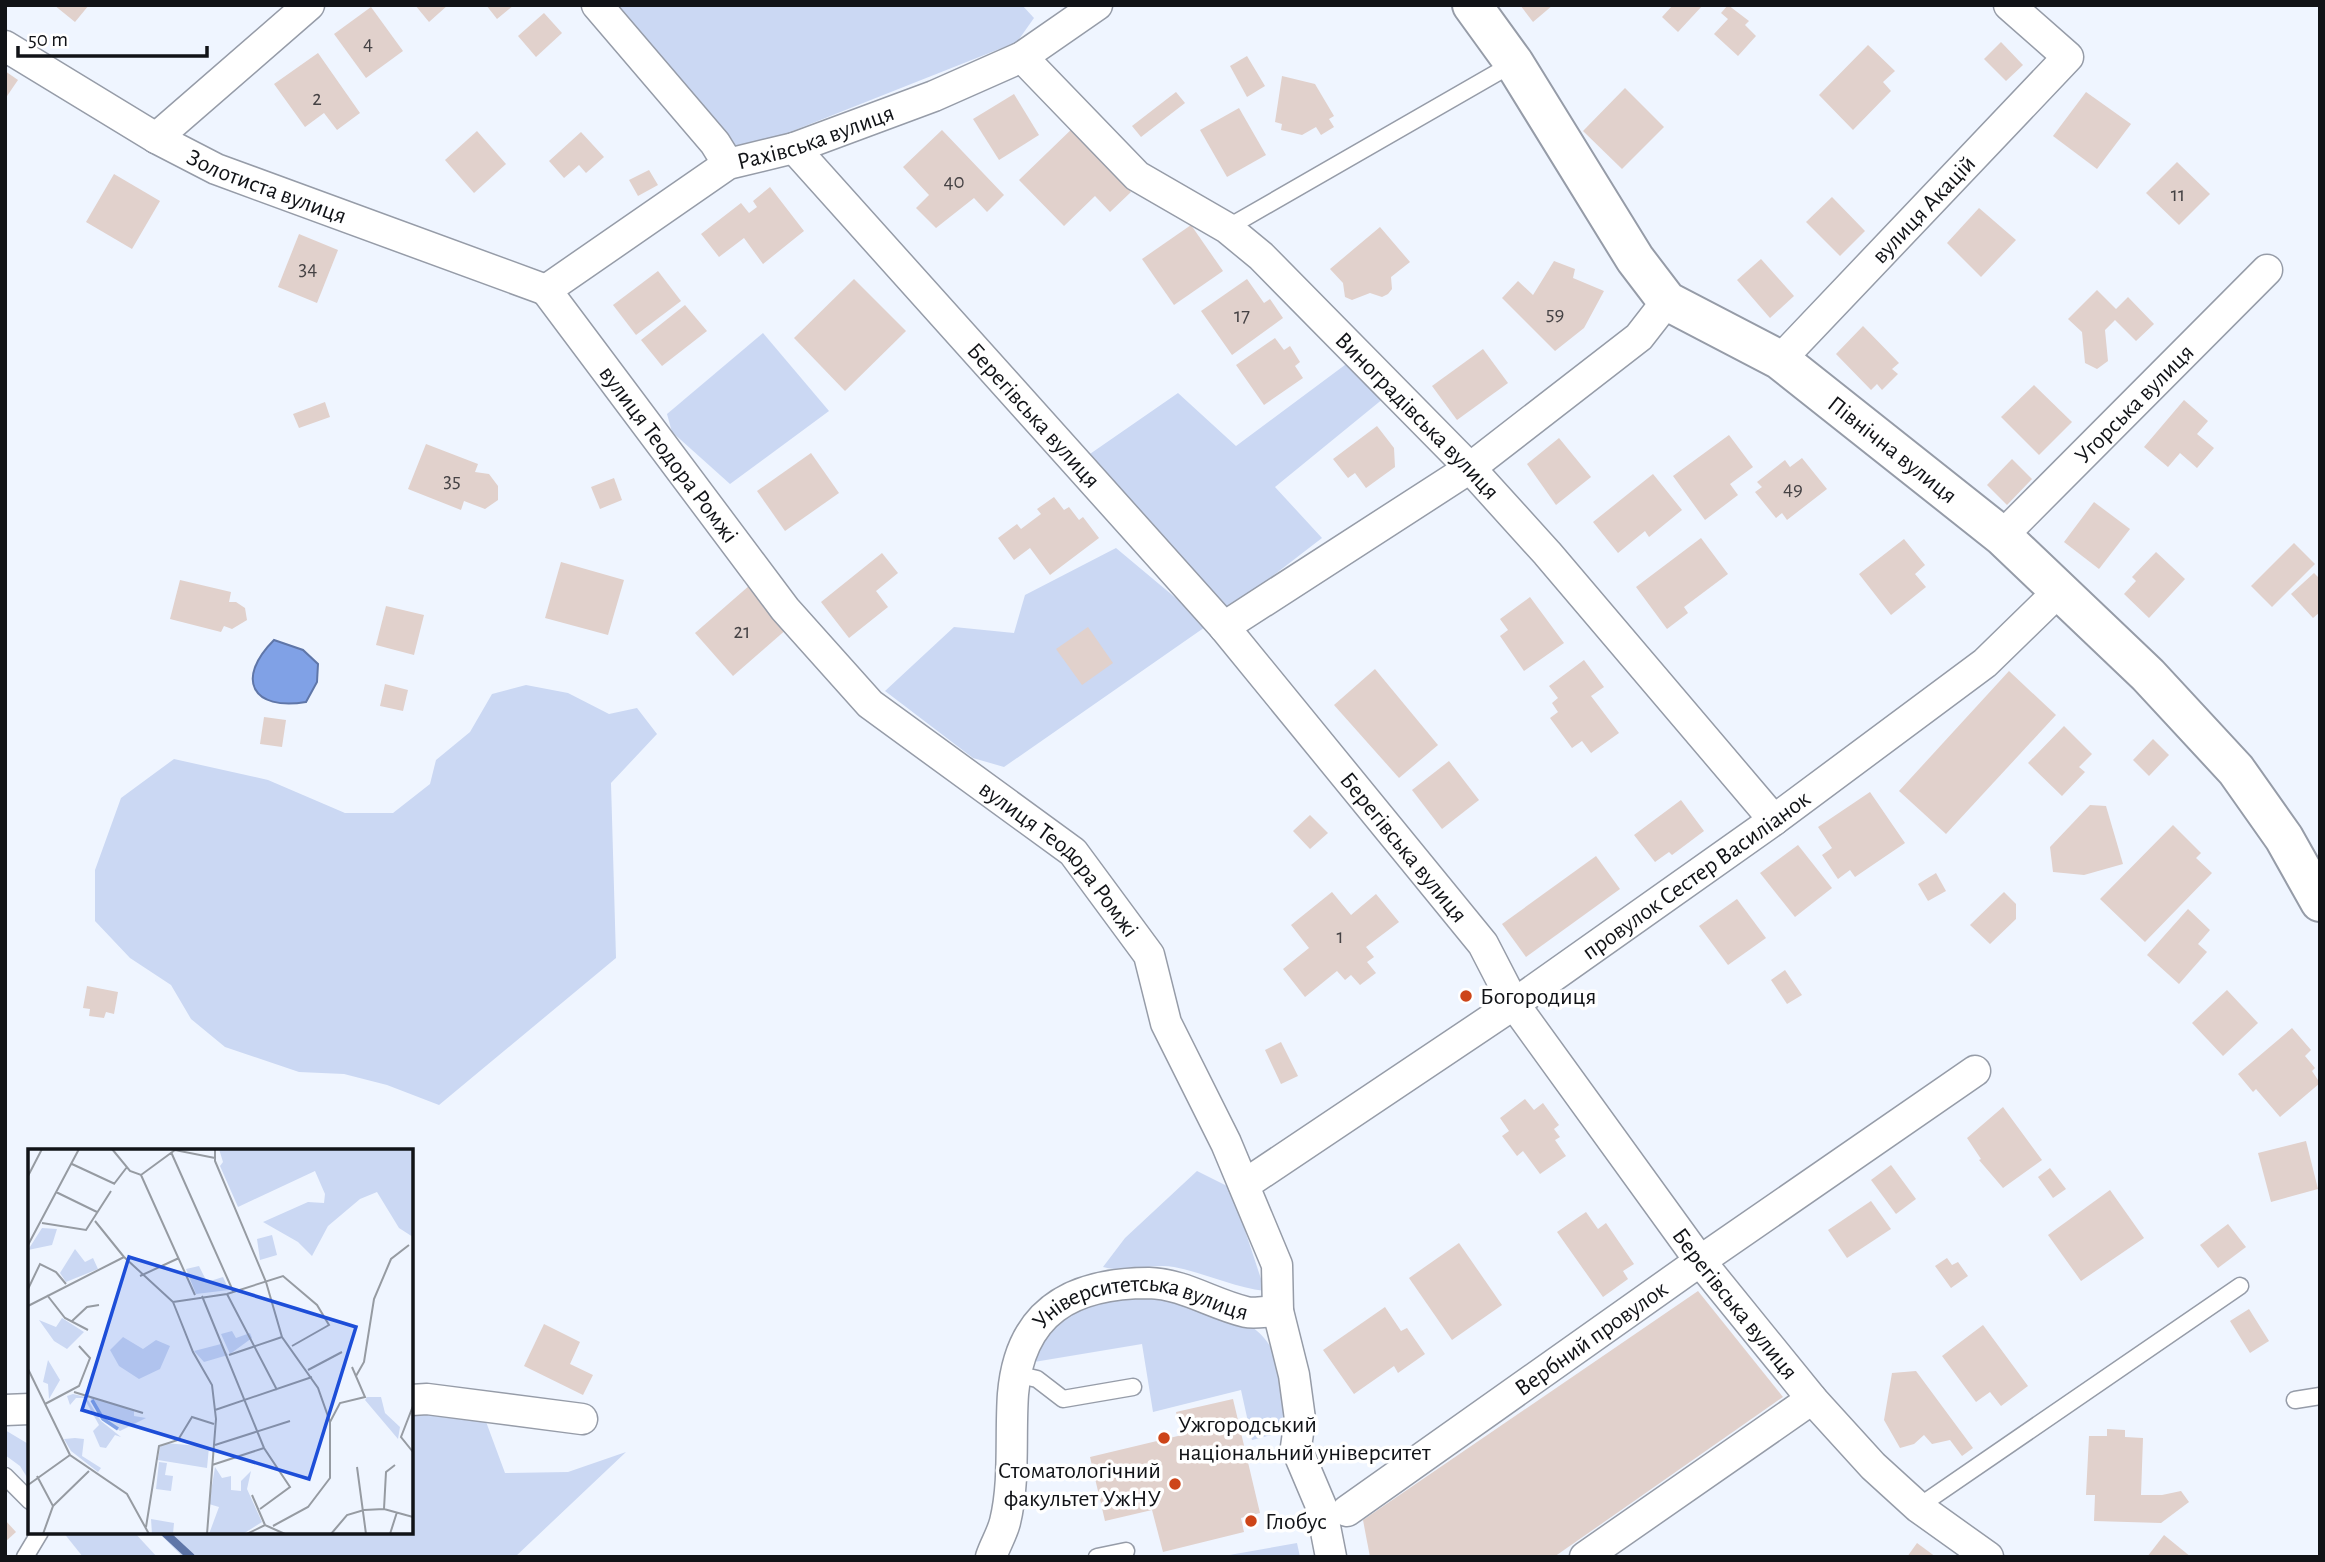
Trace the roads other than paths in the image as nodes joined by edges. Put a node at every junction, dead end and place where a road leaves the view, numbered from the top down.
1 (309, 5) edge
2 (597, 5) edge
3 (1472, 5) edge
4 (2009, 5) edge
5 (1078, 10) edge
6 (5, 46) edge
7 (1022, 57) junction
8 (1514, 63) junction
9 (156, 138) junction
10 (794, 148) junction
11 (728, 164) junction
12 (1227, 228) junction
13 (2267, 270) dead end
14 (546, 290) junction
15 (1667, 301) junction
16 (1780, 360) junction
17 (1470, 468) junction
18 (2003, 536) junction
19 (2060, 590) junction
20 (1224, 628) junction
21 (1774, 820) junction
22 (2320, 902) edge
23 (1514, 1004) junction
24 (1975, 1071) dead end
25 (1244, 1185) junction
26 (1700, 1261) junction
27 (2240, 1286) dead end
28 (1278, 1311) junction
29 (1016, 1374) junction
30 (1133, 1387) dead end
31 (2320, 1396) edge
32 (1812, 1399) junction
33 (413, 1400) edge
34 (2295, 1400) dead end
35 (28, 1409) edge
36 (5, 1410) edge
37 (582, 1419) dead end
38 (5, 1476) edge
39 (28, 1500) edge
40 (1918, 1507) junction
41 (1347, 1511) dead end
42 (39, 1534) edge
43 (1126, 1550) dead end
44 (25, 1557) edge
45 (991, 1557) edge
46 (1097, 1557) edge
47 (1331, 1557) edge
48 (1585, 1557) edge
49 (1988, 1557) edge

1 - 9 street
2 - 11 street
3 - 8 street, Північна вулиця
4 - 16 street, вулиця Акацій
5 - 7 street, Рахівська вулиця
6 - 9 street, Золотиста вулиця
7 - 10 street, Рахівська вулиця
7 - 12 street, Виноградівська вулиця
8 - 12 lane
8 - 15 street, Північна вулиця
9 - 14 street, Золотиста вулиця
10 - 11 street, Рахівська вулиця
10 - 20 street, Берегівська вулиця
11 - 14 street, Рахівська вулиця
12 - 17 street, Виноградівська вулиця
13 - 18 street, Угорська вулиця
14 - 25 street, вулиця Теодора Ромжі
15 - 16 street, Північна вулиця
15 - 17 street
16 - 18 street, Північна вулиця
17 - 20 street
17 - 21 street, Виноградівська вулиця
18 - 19 street, Північна вулиця
19 - 21 street, провулок Сестер Василіанок
19 - 22 street, Північна вулиця
20 - 23 street, Берегівська вулиця
21 - 23 street, провулок Сестер Василіанок
23 - 25 street, провулок Сестер Василіанок
23 - 26 street, Берегівська вулиця
24 - 26 street, Вербний провулок
25 - 28 street, вулиця Теодора Ромжі
26 - 32 street, Берегівська вулиця
26 - 41 street, Вербний провулок
27 - 40 lane
28 - 29 street, Університетська вулиця
28 - 47 street, вулиця Теодора Ромжі
29 - 30 lane
29 - 45 street, Університетська вулиця
31 - 34 lane
32 - 40 street, Берегівська вулиця
32 - 48 street
33 - 37 street
35 - 36 street
38 - 39 lane
40 - 49 street, Берегівська вулиця
42 - 44 lane
43 - 46 lane

